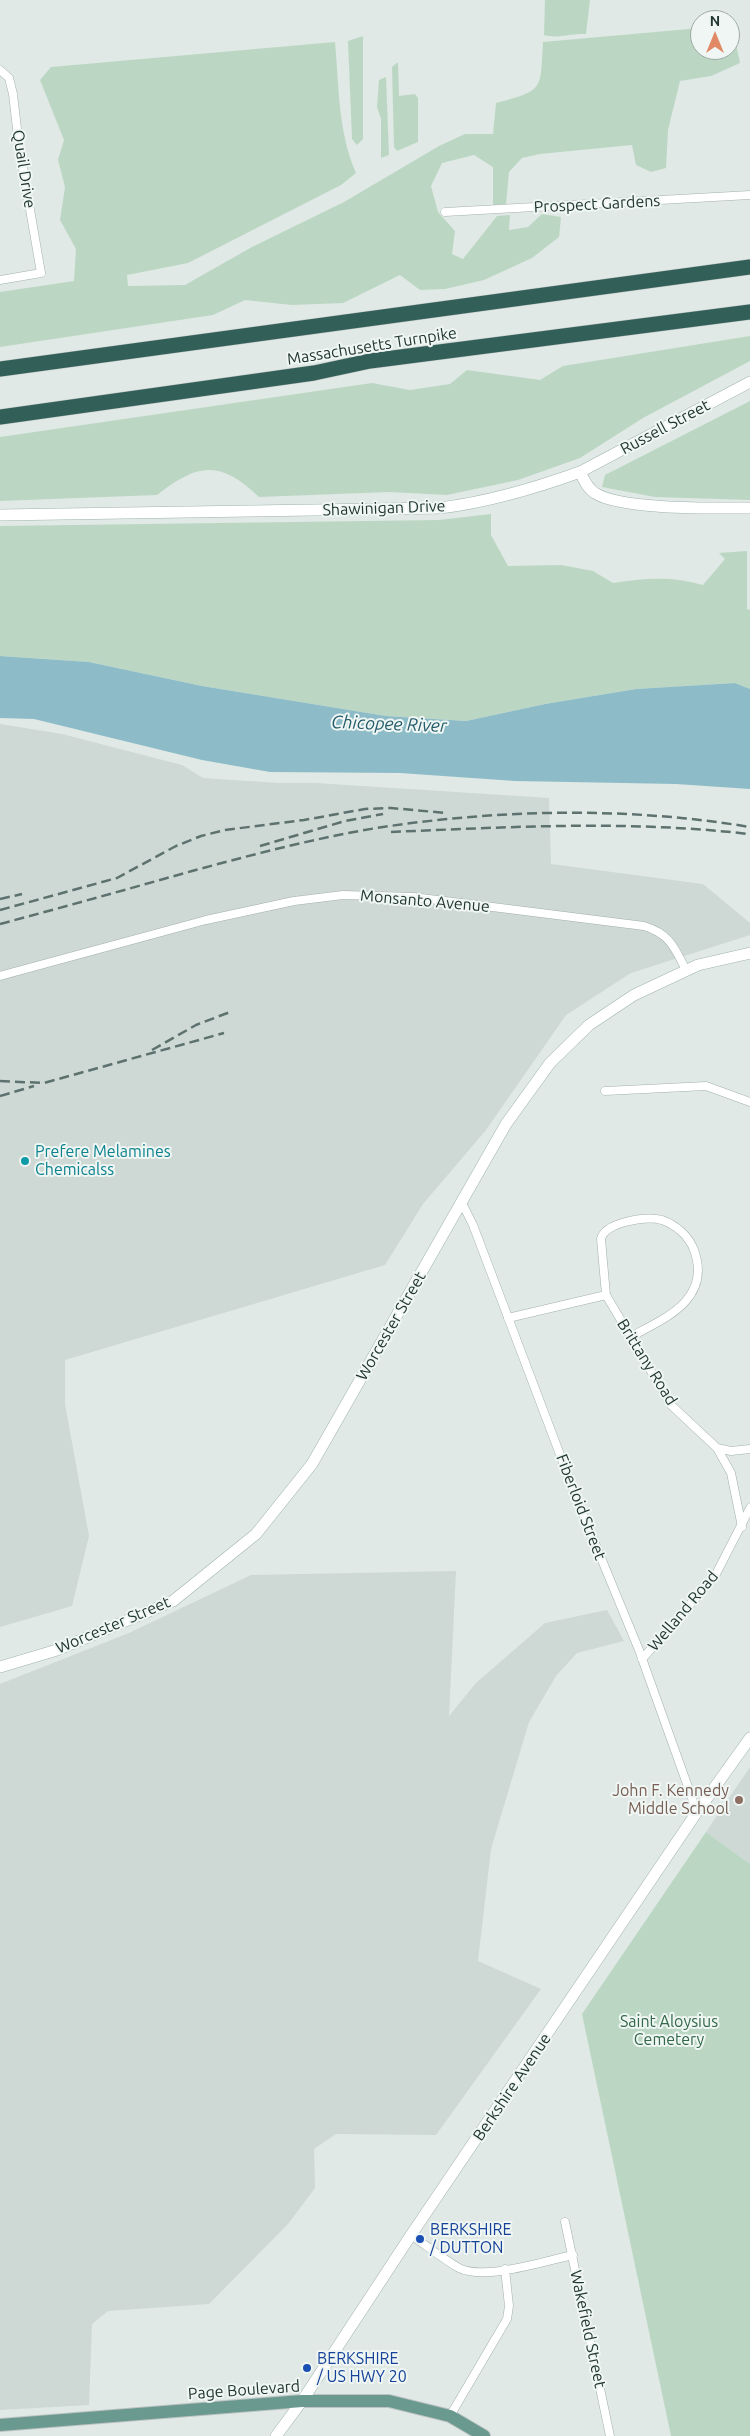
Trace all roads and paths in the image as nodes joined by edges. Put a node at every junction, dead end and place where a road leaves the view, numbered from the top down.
1 (0, 70) edge
2 (750, 196) edge
3 (445, 212) dead end
4 (750, 267) edge
5 (0, 280) edge
6 (750, 312) edge
7 (0, 368) edge
8 (750, 382) edge
9 (0, 417) edge
10 (580, 472) junction
11 (750, 508) edge
12 (0, 515) edge
13 (750, 953) edge
14 (686, 970) junction
15 (0, 976) edge
16 (604, 1091) dead end
17 (750, 1102) edge
18 (462, 1203) junction
19 (606, 1295) junction
20 (508, 1318) junction
21 (630, 1336) junction
22 (717, 1448) junction
23 (750, 1450) edge
24 (750, 1508) edge
25 (742, 1526) junction
26 (642, 1660) junction
27 (0, 1667) edge
28 (750, 1738) edge
29 (697, 1812) junction
30 (565, 2222) dead end
31 (411, 2235) junction
32 (573, 2255) junction
33 (505, 2269) junction
34 (302, 2401) junction
35 (450, 2416) junction
36 (0, 2425) edge
37 (276, 2436) edge
38 (484, 2436) edge
39 (610, 2436) edge

1 - 5 street, Quail Drive
2 - 3 street, Prospect Gardens
4 - 7 highway, Massachusetts Turnpike
6 - 9 highway, Massachusetts Turnpike
8 - 10 main road, Russell Street
10 - 11 main road
10 - 12 main road, Shawinigan Drive
13 - 14 main road, Worcester Street
14 - 15 street, Monsanto Avenue
14 - 18 main road, Worcester Street
16 - 17 street
18 - 20 street, Fiberloid Street
18 - 27 main road, Worcester Street
19 - 20 street
19 - 21 street, Brittany Road
19 - 21 street, Brittany Road
20 - 26 street, Fiberloid Street
21 - 22 street, Brittany Road
22 - 23 street
22 - 25 street, Brittany Road
24 - 25 street, Welland Road
25 - 26 street, Welland Road
26 - 29 street, Fiberloid Street
28 - 29 main road, Berkshire Avenue
29 - 31 main road, Berkshire Avenue
30 - 32 street, Wakefield Street
31 - 33 street
31 - 34 main road, Berkshire Avenue
32 - 33 street
32 - 39 street, Wakefield Street
33 - 35 street
34 - 35 main road, Page Boulevard
34 - 36 main road, Page Boulevard
34 - 37 main road, Berkshire Avenue
35 - 38 main road, Page Boulevard

